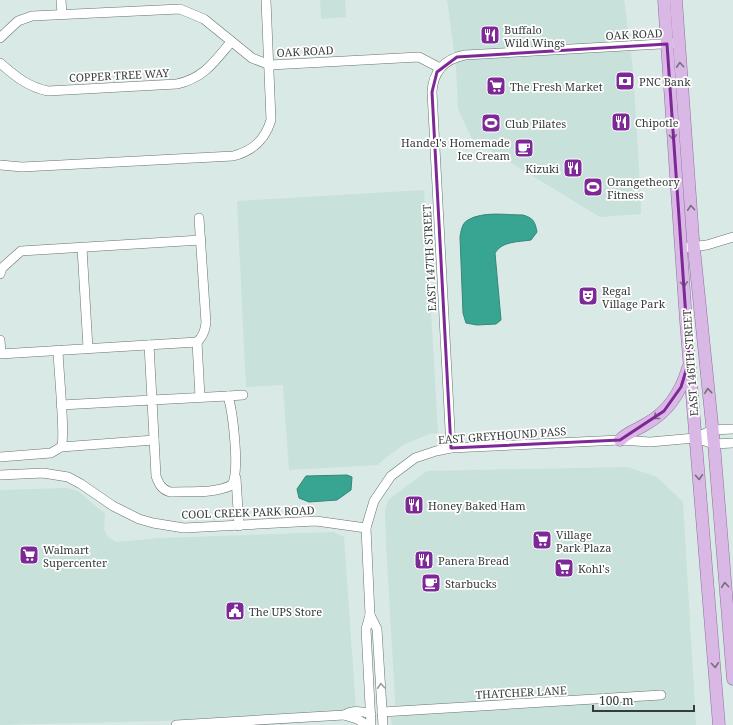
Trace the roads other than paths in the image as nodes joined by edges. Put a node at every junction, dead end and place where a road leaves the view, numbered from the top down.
1 (61, 0) edge
2 (266, 0) edge
3 (664, 0) edge
4 (676, 0) edge
5 (62, 14) junction
6 (0, 38) edge
7 (231, 42) junction
8 (673, 43) junction
9 (0, 63) edge
10 (270, 65) junction
11 (440, 68) junction
12 (0, 165) edge
13 (199, 218) dead end
14 (733, 237) edge
15 (201, 240) junction
16 (694, 247) junction
17 (82, 248) junction
18 (681, 248) junction
19 (0, 274) edge
20 (0, 340) edge
21 (197, 342) junction
22 (149, 344) junction
23 (88, 348) junction
24 (58, 350) junction
25 (0, 354) edge
26 (690, 361) junction
27 (243, 395) dead end
28 (228, 396) junction
29 (200, 397) junction
30 (152, 400) junction
31 (61, 405) junction
32 (733, 429) edge
33 (712, 430) junction
34 (695, 438) junction
35 (154, 440) junction
36 (620, 440) junction
37 (733, 443) edge
38 (714, 444) junction
39 (61, 447) junction
40 (451, 448) junction
41 (0, 456) edge
42 (236, 473) junction
43 (0, 475) edge
44 (238, 526) junction
45 (366, 528) junction
46 (370, 615) junction
47 (733, 679) edge
48 (661, 695) dead end
49 (382, 712) junction
50 (371, 714) junction
51 (344, 715) junction
52 (176, 725) edge
53 (367, 725) edge
54 (371, 725) edge
55 (383, 725) edge
56 (719, 725) edge

1 - 5 street
2 - 10 street
3 - 8 main road, EAST 146TH STREET
4 - 8 main road, EAST 146TH STREET
5 - 6 street
5 - 7 street
7 - 9 street, COPPER TREE WAY
7 - 10 street
8 - 11 street, OAK ROAD
16 -> 8 main road, EAST 146TH STREET
8 -> 18 main road, EAST 146TH STREET
10 - 11 street, OAK ROAD
10 - 12 street, OAK ROAD
11 - 40 street, EAST 147TH STREET
13 - 15 street
14 - 16 street
15 - 17 street
15 - 21 street
16 - 18 street
33 -> 16 main road, EAST 146TH STREET
17 - 19 street
17 - 23 street
18 -> 26 main road, EAST 146TH STREET
20 - 25 street
21 - 22 street
21 - 29 street
22 - 23 street
22 - 30 street
23 - 24 street
24 - 25 street
24 - 31 street
26 - 34 main road, EAST 146TH STREET
26 -> 36 main road
27 - 28 street
28 - 29 street
28 - 42 street
29 - 30 street
30 - 31 street
30 - 35 street
31 - 39 street
32 - 33 street
33 - 34 street
33 - 38 main road, EAST 146TH STREET
34 - 36 street, EAST GREYHOUND PASS
34 - 38 street
34 -> 56 main road, EAST 146TH STREET
35 - 39 street
35 - 42 street
36 - 40 street, EAST GREYHOUND PASS
37 - 38 street
47 -> 38 main road, EAST 146TH STREET
39 - 41 street
40 - 45 street, EAST GREYHOUND PASS
42 - 44 street
43 - 44 street, COOL CREEK PARK ROAD
44 - 45 street, COOL CREEK PARK ROAD
45 - 46 street, EAST GREYHOUND PASS
49 -> 46 street, EAST GREYHOUND PASS
46 - 50 street, EAST GREYHOUND PASS
48 - 49 street, THATCHER LANE
49 - 55 street, EAST GREYHOUND PASS
50 - 51 street
50 - 54 street, EAST GREYHOUND PASS
51 - 52 street
51 - 53 street

